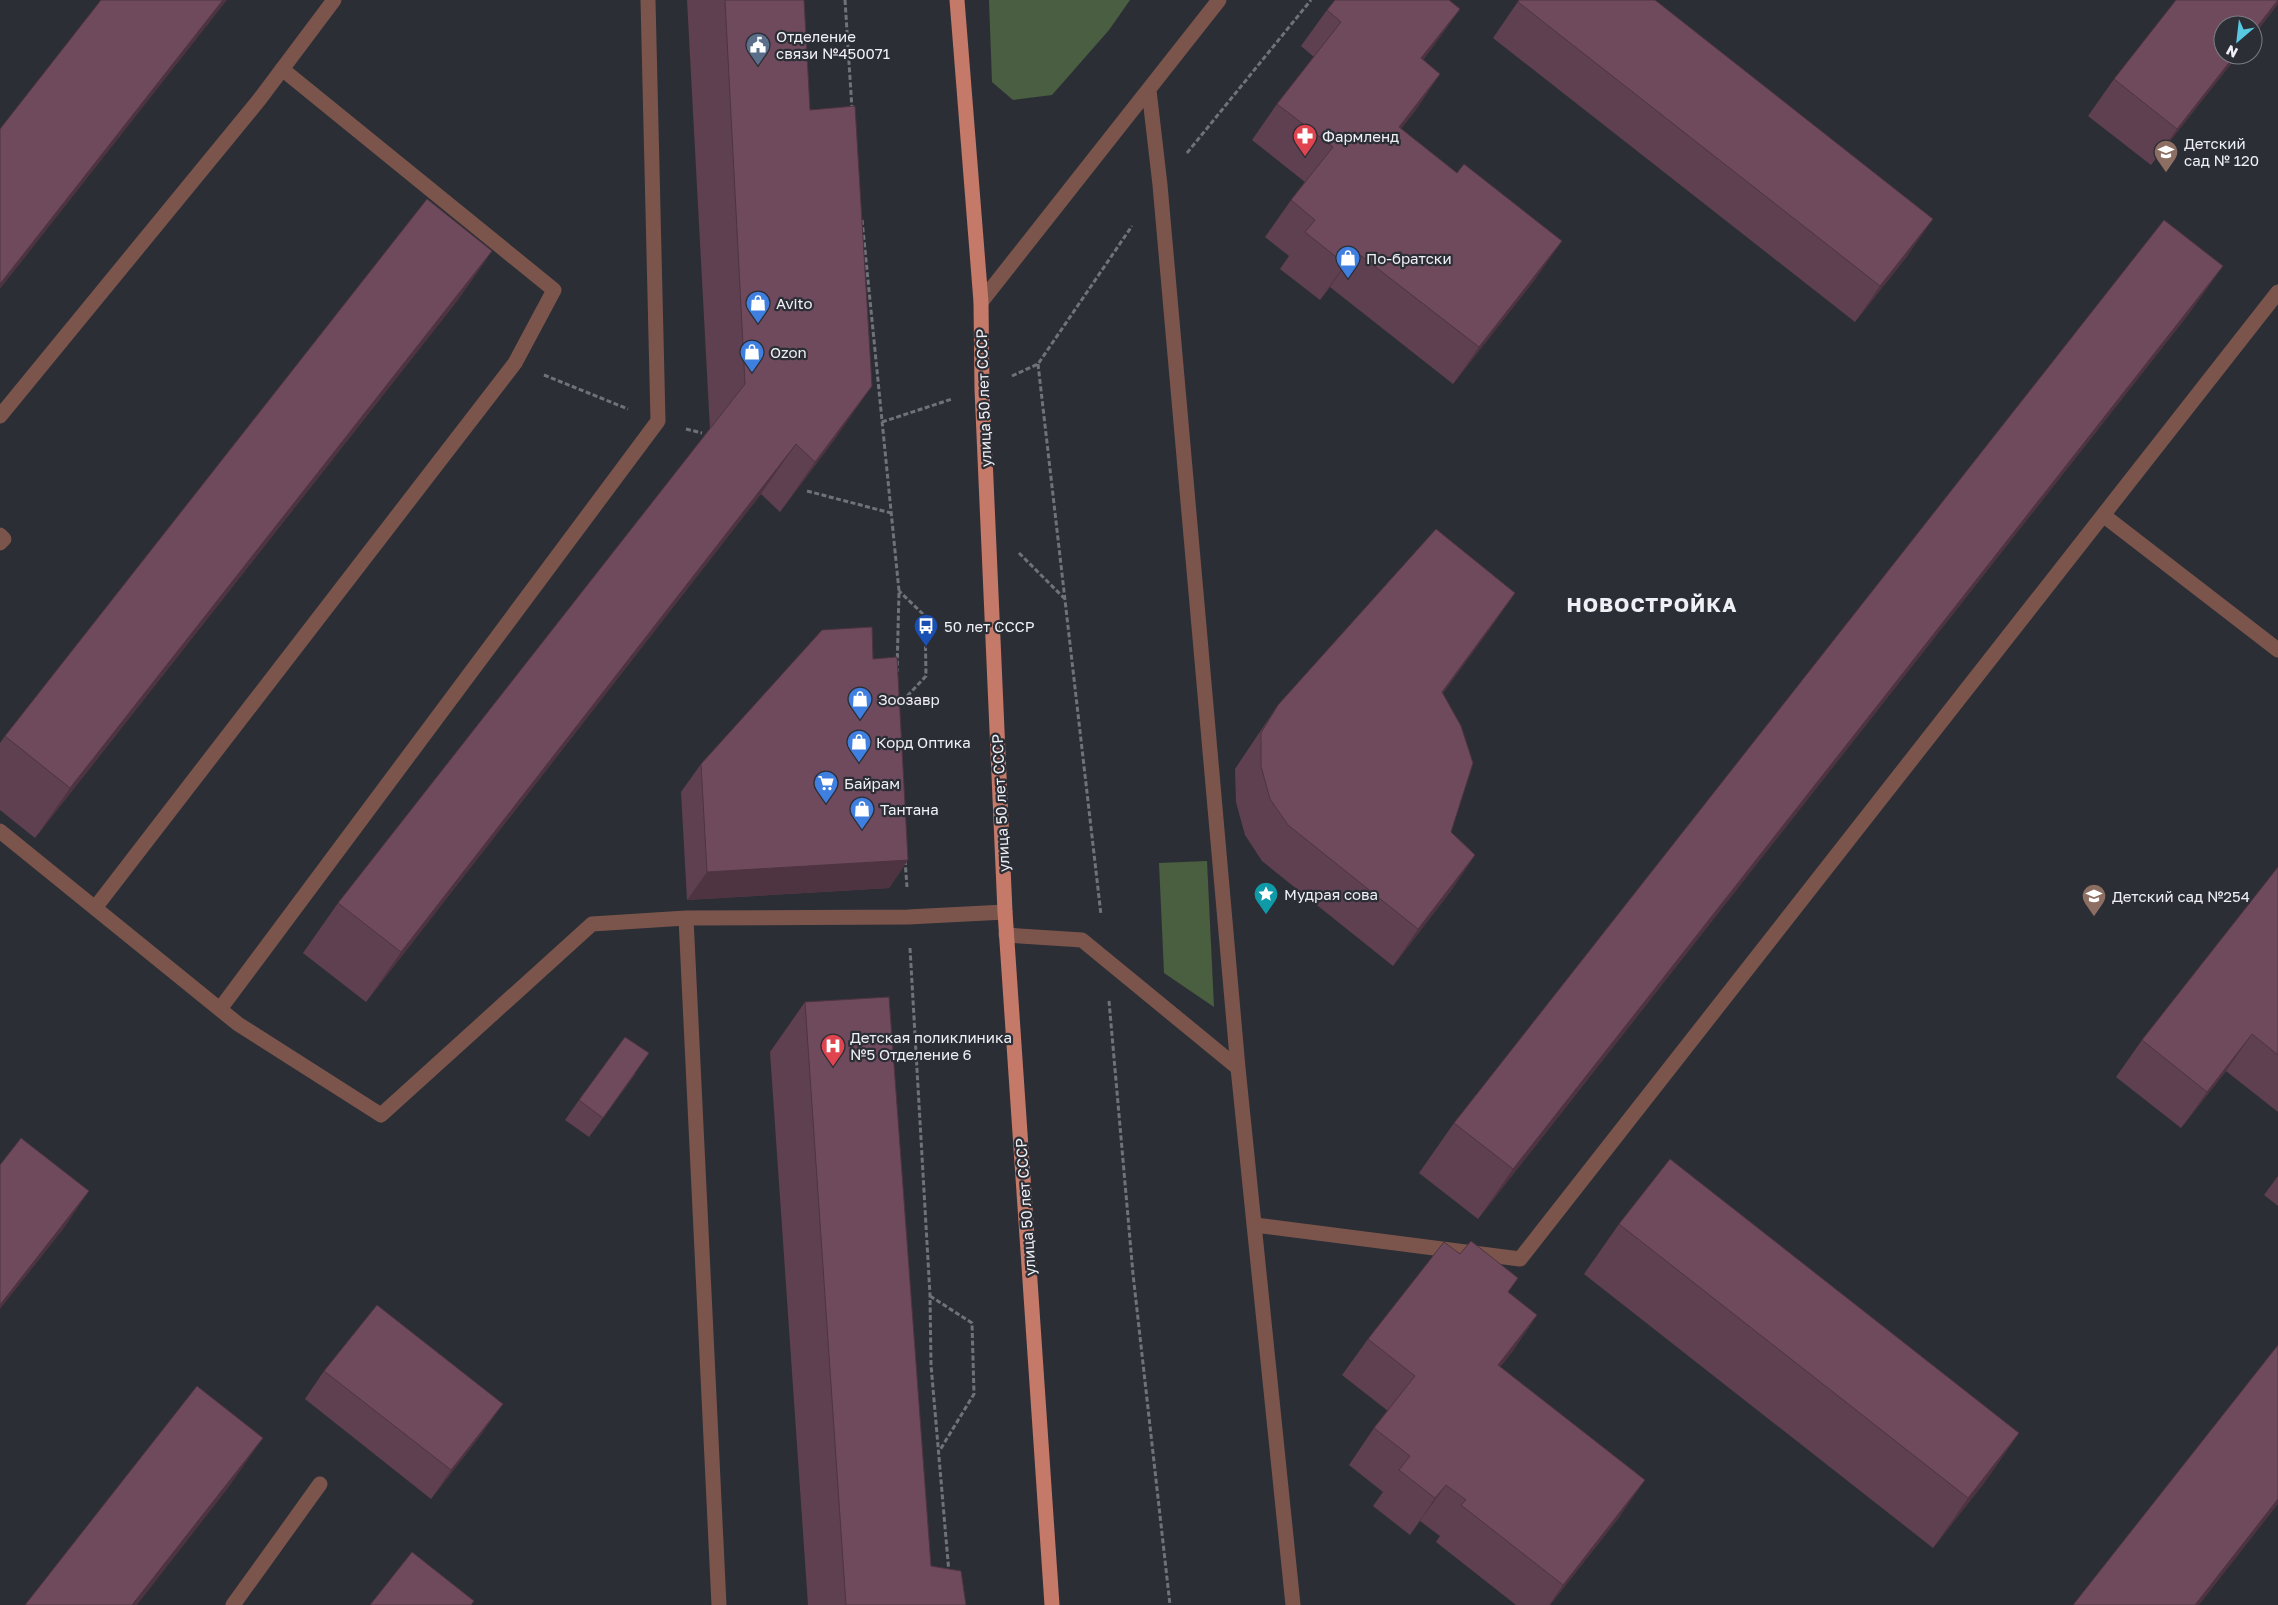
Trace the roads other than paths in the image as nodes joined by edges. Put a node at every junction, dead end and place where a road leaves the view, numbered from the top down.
1 (334, 0) edge
2 (648, 0) edge
3 (957, 0) edge
4 (1220, 0) edge
5 (282, 69) junction
6 (1149, 90) junction
7 (2278, 292) edge
8 (981, 302) junction
9 (0, 416) edge
10 (2103, 515) junction
11 (0, 535) edge
12 (0, 543) edge
13 (2278, 650) edge
14 (0, 831) edge
15 (95, 908) junction
16 (1004, 912) junction
17 (686, 918) junction
18 (1006, 935) junction
19 (220, 1009) junction
20 (1238, 1068) junction
21 (1255, 1225) junction
22 (320, 1484) dead end
23 (233, 1605) edge
24 (719, 1605) edge
25 (1052, 1605) edge
26 (1293, 1605) edge

1 - 5 street
2 - 19 street
3 - 8 main road, улица 50 лет СССР
4 - 6 street
5 - 9 street
5 - 15 street
6 - 8 street
6 - 20 street
7 - 10 street
8 - 16 main road, улица 50 лет СССР
10 - 13 street
10 - 21 street
11 - 12 street
14 - 15 street
15 - 19 street
16 - 17 street
16 - 18 main road, улица 50 лет СССР
17 - 19 street
17 - 24 street
18 - 20 street
18 - 25 main road, улица 50 лет СССР
20 - 21 street
21 - 26 street
22 - 23 street

